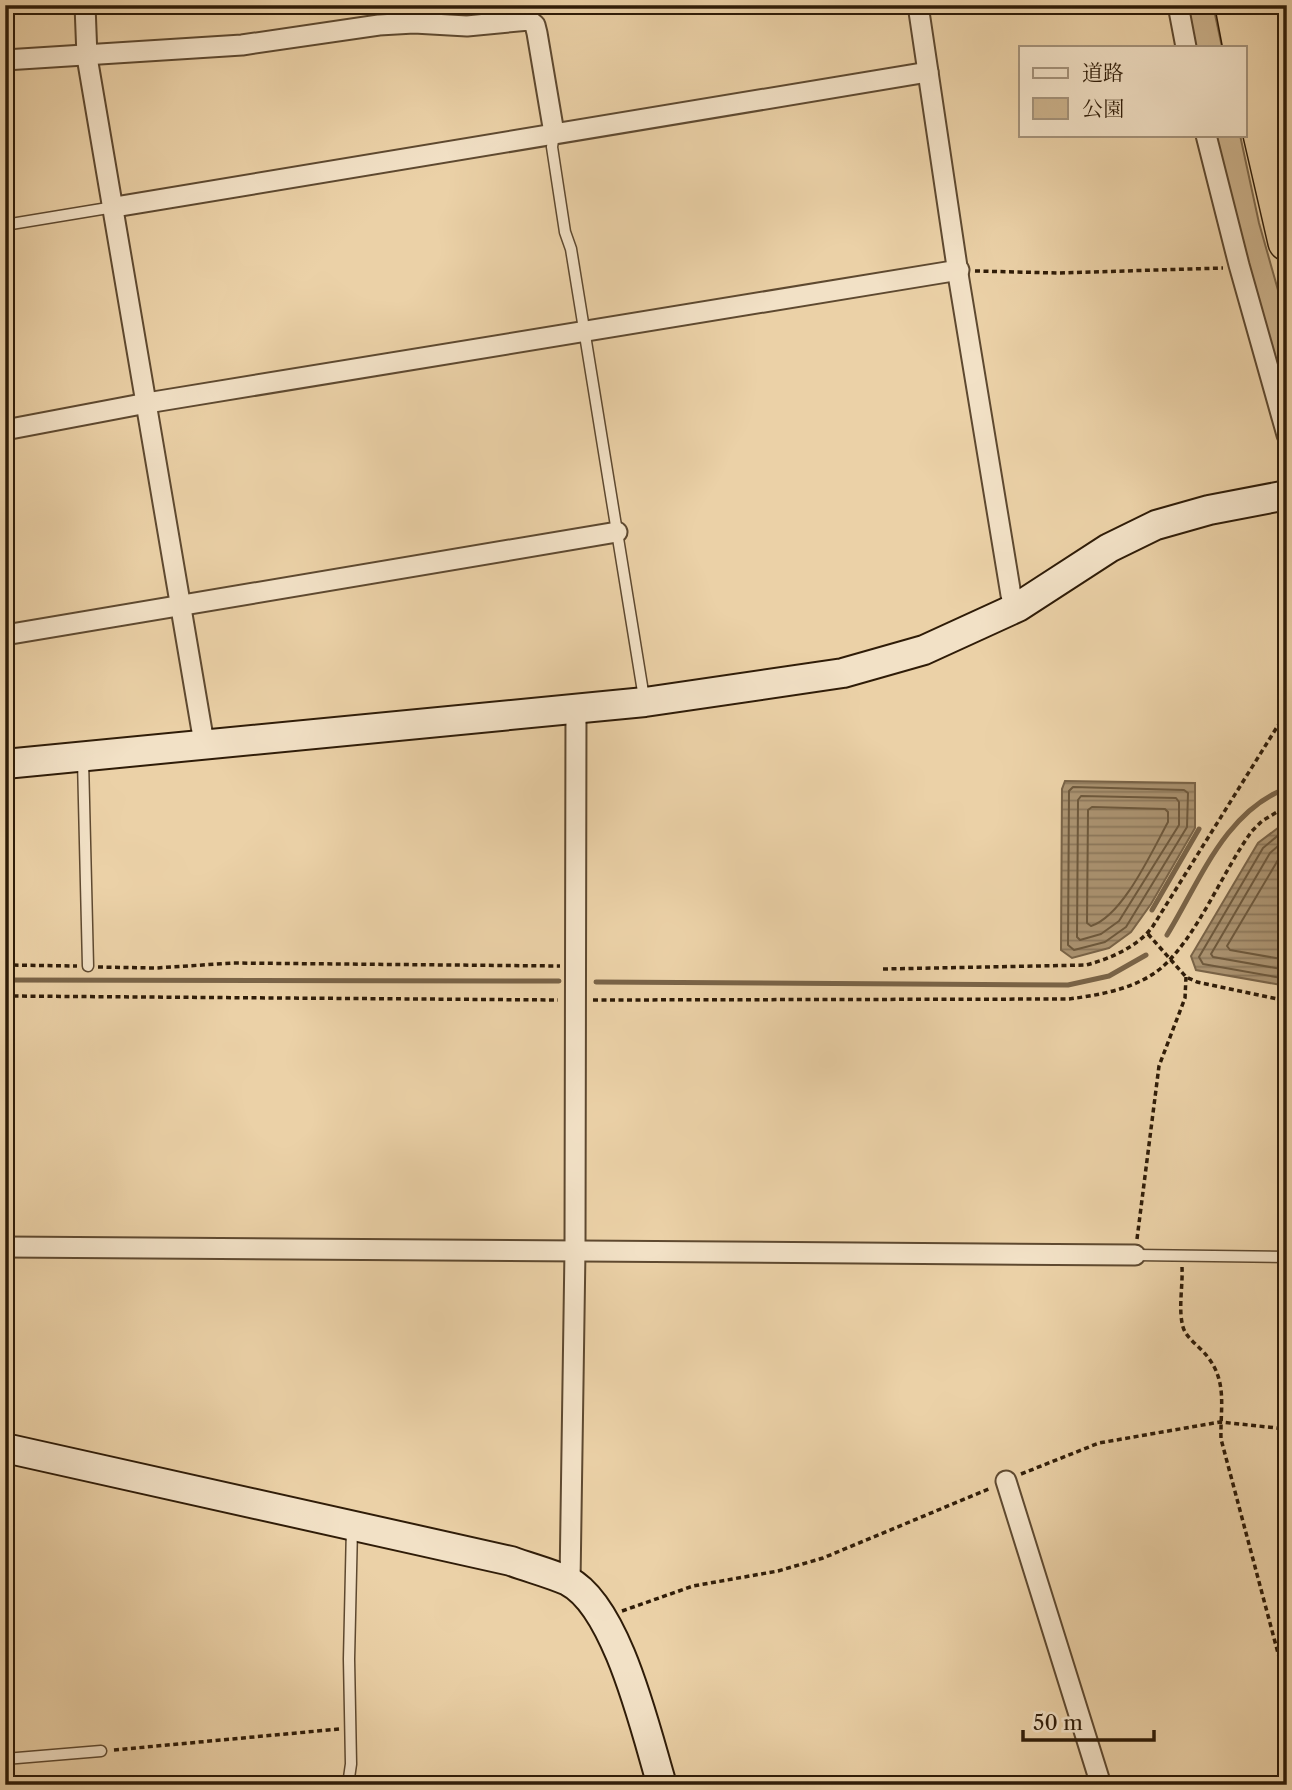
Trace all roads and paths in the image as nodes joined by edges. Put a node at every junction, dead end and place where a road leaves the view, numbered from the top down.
1 (85, 5) edge
2 (918, 5) edge
3 (1178, 5) edge
4 (1234, 5) edge
5 (1264, 5) edge
6 (1186, 46) edge
7 (1242, 46) edge
8 (87, 57) junction
9 (5, 60) edge
10 (1246, 64) edge
11 (928, 72) junction
12 (1287, 111) edge
13 (554, 133) junction
14 (1206, 136) edge
15 (115, 207) junction
16 (5, 225) edge
17 (1287, 242) edge
18 (1239, 265) junction
19 (959, 270) junction
20 (584, 331) junction
21 (147, 403) junction
22 (5, 430) edge
23 (1287, 435) edge
24 (1287, 495) edge
25 (617, 532) junction
26 (179, 604) junction
27 (1017, 607) junction
28 (5, 635) edge
29 (645, 702) junction
30 (576, 708) junction
31 (1287, 711) edge
32 (204, 743) junction
33 (83, 756) junction
34 (5, 764) edge
35 (1287, 806) edge
36 (1148, 934) junction
37 (1170, 960) junction
38 (5, 965) edge
39 (88, 966) junction
40 (576, 967) junction
41 (883, 970) dead end
42 (1186, 977) junction
43 (5, 996) edge
44 (575, 1000) junction
45 (1287, 1001) edge
46 (5, 1247) edge
47 (575, 1250) junction
48 (1135, 1255) junction
49 (1182, 1256) junction
50 (1287, 1256) edge
51 (1220, 1422) junction
52 (1287, 1429) edge
53 (5, 1447) edge
54 (1006, 1481) junction
55 (353, 1525) junction
56 (570, 1582) junction
57 (603, 1618) junction
58 (1287, 1687) edge
59 (351, 1728) junction
60 (101, 1751) joint
61 (5, 1759) edge
62 (1094, 1783) edge
63 (348, 1785) edge
64 (662, 1785) edge

1 - 8 street
2 - 11 street
3 - 6 street
4 - 7 highway
5 - 12 highway
8 - 9 street
8 - 13 street
8 - 15 street
10 - 17 highway
11 - 13 street
11 - 19 street
13 - 15 street
13 - 20 lane
14 - 18 street
15 - 16 lane
15 - 21 street
18 - 19 path
18 - 23 street
19 - 20 street
19 - 27 street
20 - 21 street
20 - 25 lane
21 - 22 street
21 - 26 street
24 - 27 street
25 - 26 street
25 - 29 lane
26 - 28 street
26 - 32 street
27 - 29 street
29 - 30 street
30 - 32 street
30 - 40 street
31 - 36 path
32 - 33 street
33 - 34 street
33 - 39 lane
35 - 37 path
36 - 37 path
36 - 41 path
37 - 42 path
37 - 44 path
38 - 39 path
39 - 40 path
40 - 44 street
42 - 45 path
42 - 48 path
43 - 44 path
44 - 47 street
46 - 47 street
47 - 48 street
47 - 56 street
48 - 49 lane
49 - 50 lane
49 - 51 path
51 - 52 path
51 - 54 path
51 - 58 path
53 - 55 street
54 - 57 path
54 - 62 street
55 - 56 street
55 - 59 lane
56 - 57 street
57 - 64 street
59 - 60 path
59 - 63 lane
60 - 61 lane

